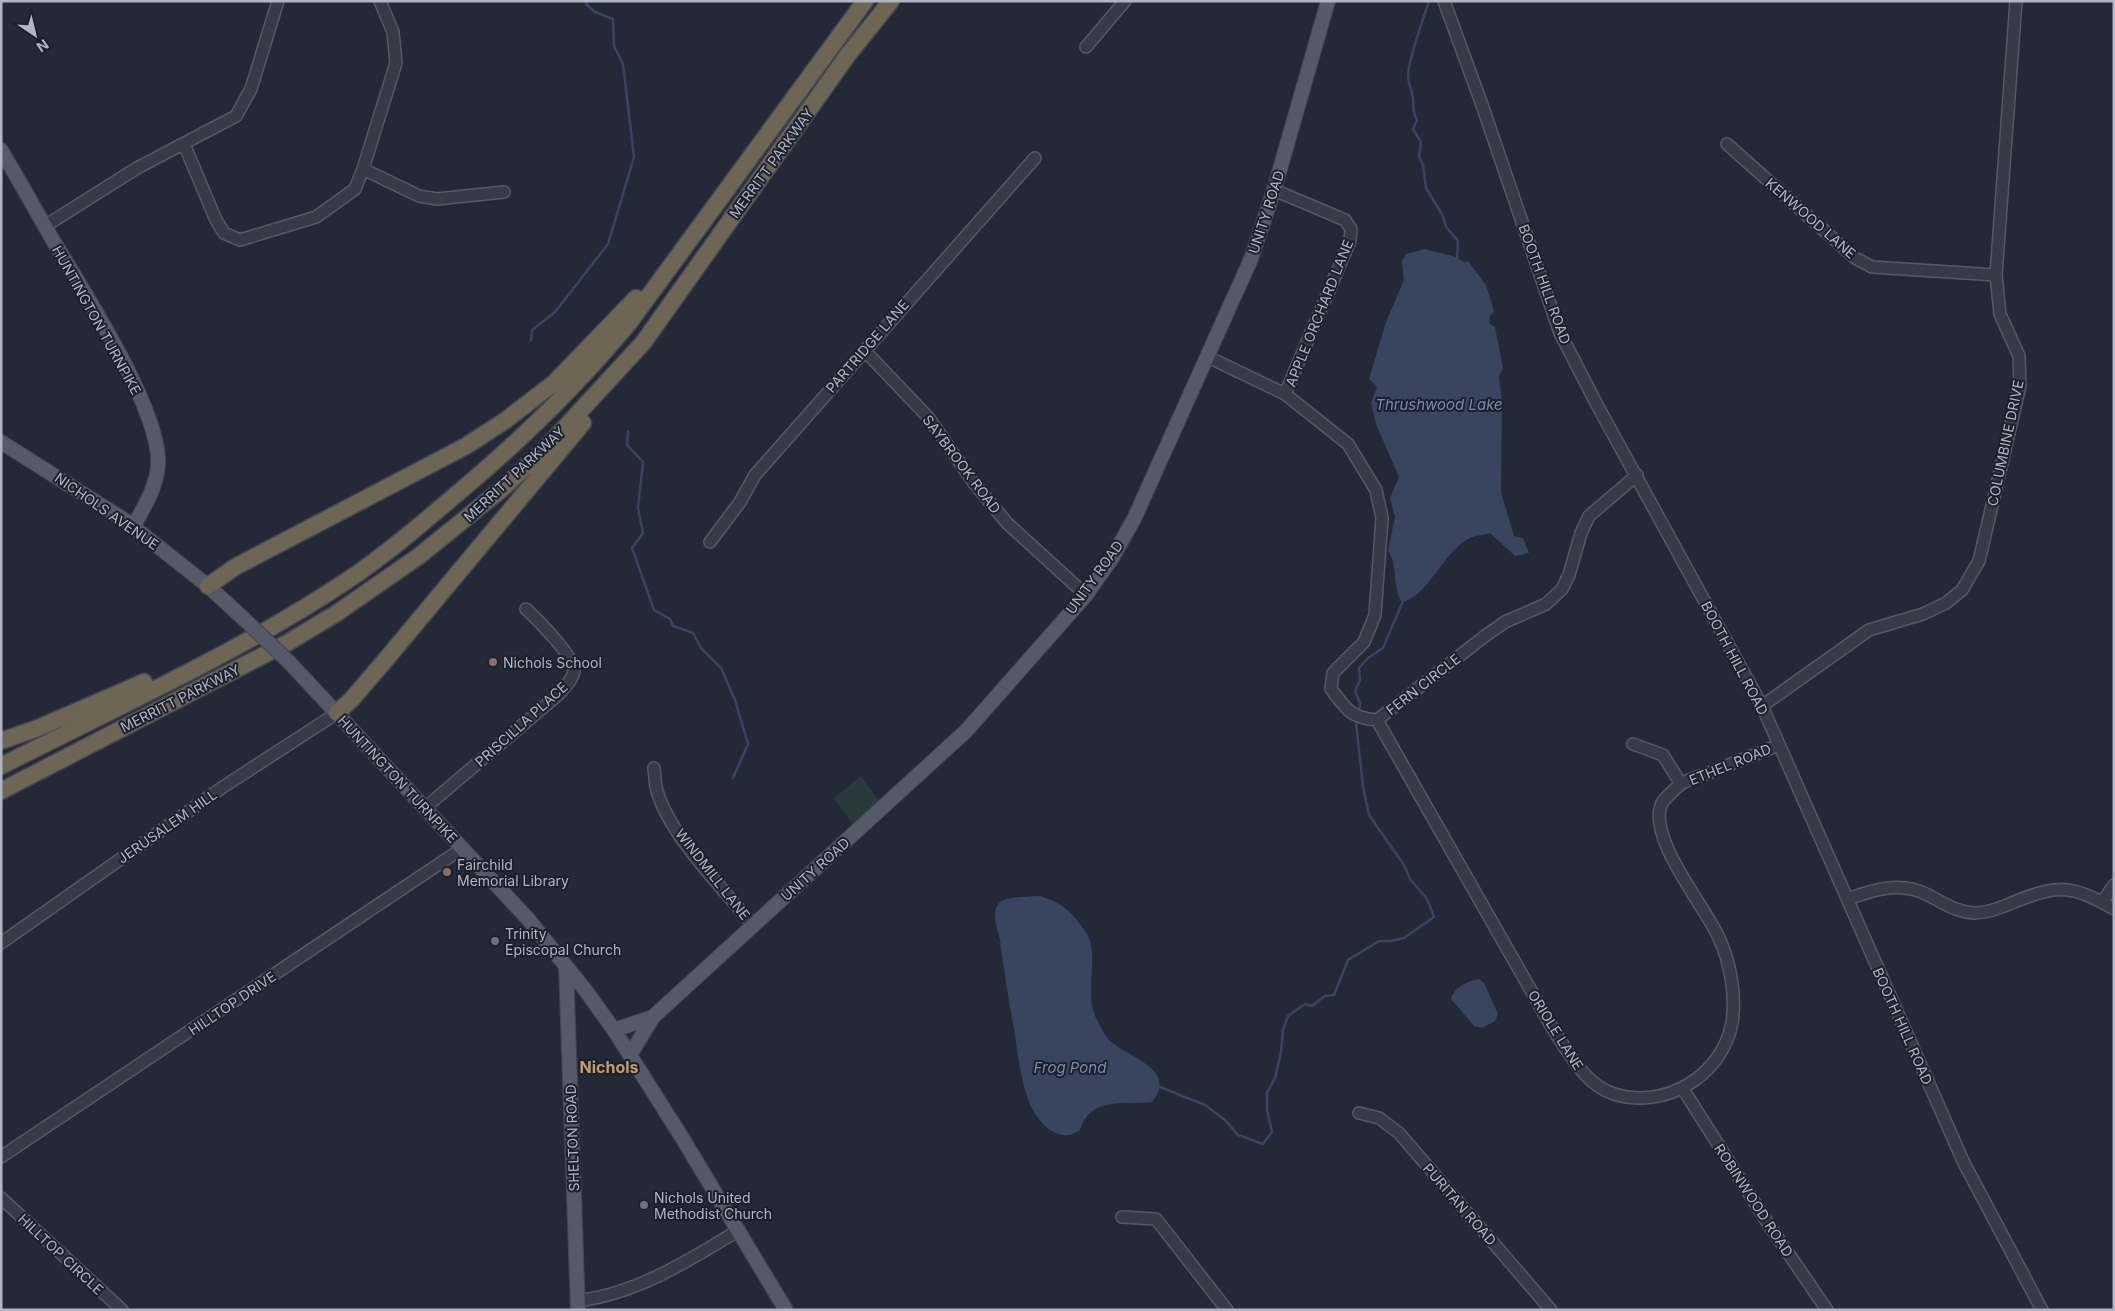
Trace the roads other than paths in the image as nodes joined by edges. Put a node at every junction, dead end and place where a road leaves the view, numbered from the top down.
1 (278, 1) edge
2 (380, 1) edge
3 (865, 1) edge
4 (890, 1) edge
5 (1125, 1) edge
6 (1328, 1) edge
7 (1444, 1) edge
8 (2016, 1) edge
9 (1086, 47) dead end
10 (184, 144) junction
11 (1727, 144) dead end
12 (1, 150) edge
13 (1035, 158) dead end
14 (363, 169) junction
15 (1274, 190) junction
16 (504, 192) dead end
17 (45, 226) junction
18 (679, 253) junction
19 (1996, 275) junction
20 (643, 343) junction
21 (864, 350) junction
22 (1208, 357) junction
23 (1285, 394) junction
24 (1, 442) edge
25 (1636, 475) junction
26 (133, 527) junction
27 (710, 542) dead end
28 (208, 586) junction
29 (1086, 595) junction
30 (526, 609) dead end
31 (210, 660) junction
32 (179, 699) junction
33 (1762, 706) junction
34 (337, 713) junction
35 (1377, 720) junction
36 (1, 741) edge
37 (1633, 744) dead end
38 (1779, 745) junction
39 (1, 766) edge
40 (654, 768) dead end
41 (1681, 784) junction
42 (1, 791) edge
43 (1, 802) edge
44 (426, 807) junction
45 (463, 848) junction
46 (2114, 885) edge
47 (1848, 899) junction
48 (2102, 902) junction
49 (2114, 909) edge
50 (752, 924) junction
51 (1, 943) edge
52 (566, 966) junction
53 (653, 1017) junction
54 (614, 1030) junction
55 (630, 1055) junction
56 (1682, 1089) junction
57 (1359, 1113) dead end
58 (1, 1157) edge
59 (1, 1198) edge
60 (1122, 1217) dead end
61 (739, 1230) junction
62 (578, 1305) edge
63 (122, 1310) edge
64 (786, 1310) edge
65 (1227, 1310) edge
66 (1551, 1310) edge
67 (1827, 1310) edge
68 (2042, 1310) edge

1 - 10 street
2 - 14 street
3 - 18 highway, MERRITT PARKWAY
4 - 20 highway, MERRITT PARKWAY
5 - 9 street
6 - 15 main road, UNITY ROAD
7 - 25 street, BOOTH HILL ROAD
8 - 19 street, COLUMBINE DRIVE
10 - 14 street
10 - 17 street
11 - 19 street, KENWOOD LANE
12 - 17 main road, HUNTINGTON TURNPIKE
13 - 21 street, PARTRIDGE LANE
14 - 16 street
15 - 22 main road, UNITY ROAD
15 - 23 street, APPLE ORCHARD LANE
17 - 26 main road, HUNTINGTON TURNPIKE
18 - 28 highway
18 - 31 highway, MERRITT PARKWAY
19 - 33 street, COLUMBINE DRIVE
20 - 32 highway, MERRITT PARKWAY
20 - 34 highway
21 - 27 street, PARTRIDGE LANE
21 - 29 street, SAYBROOK ROAD
22 - 23 street, FERN CIRCLE
22 - 29 main road, UNITY ROAD
23 - 35 street, FERN CIRCLE
24 - 26 main road, NICHOLS AVENUE
25 - 33 street, BOOTH HILL ROAD
25 - 35 street, FERN CIRCLE
26 - 28 main road, NICHOLS AVENUE
28 - 34 main road, HUNTINGTON TURNPIKE, bridge
29 - 50 main road, UNITY ROAD
30 - 44 street, PRISCILLA PLACE
31 - 36 highway
31 - 39 highway, MERRITT PARKWAY
32 - 42 highway, MERRITT PARKWAY
32 - 43 highway
33 - 38 street, BOOTH HILL ROAD
34 - 44 main road, HUNTINGTON TURNPIKE
34 - 51 street, JERUSALEM HILL
35 - 56 street, ORIOLE LANE
37 - 41 street
38 - 41 street, ETHEL ROAD
38 - 47 street, BOOTH HILL ROAD
40 - 50 street, WINDMILL LANE
41 - 56 street, ORIOLE LANE
44 - 45 main road, HUNTINGTON TURNPIKE
45 - 52 main road, HUNTINGTON TURNPIKE
45 - 58 street, HILLTOP DRIVE
46 - 48 street
47 - 48 street
47 - 68 street, BOOTH HILL ROAD
48 - 49 street
50 - 53 main road, UNITY ROAD
52 - 54 main road, HUNTINGTON TURNPIKE
52 - 62 main road, SHELTON ROAD
53 - 54 main road, UNITY ROAD
53 - 55 main road, UNITY ROAD
54 - 55 main road, HUNTINGTON TURNPIKE
55 - 61 main road, HUNTINGTON TURNPIKE
56 - 67 street, ROBINWOOD ROAD
57 - 66 street, PURITAN ROAD
59 - 63 street, HILLTOP CIRCLE
60 - 65 street
61 - 62 street
61 - 64 main road, HUNTINGTON TURNPIKE

